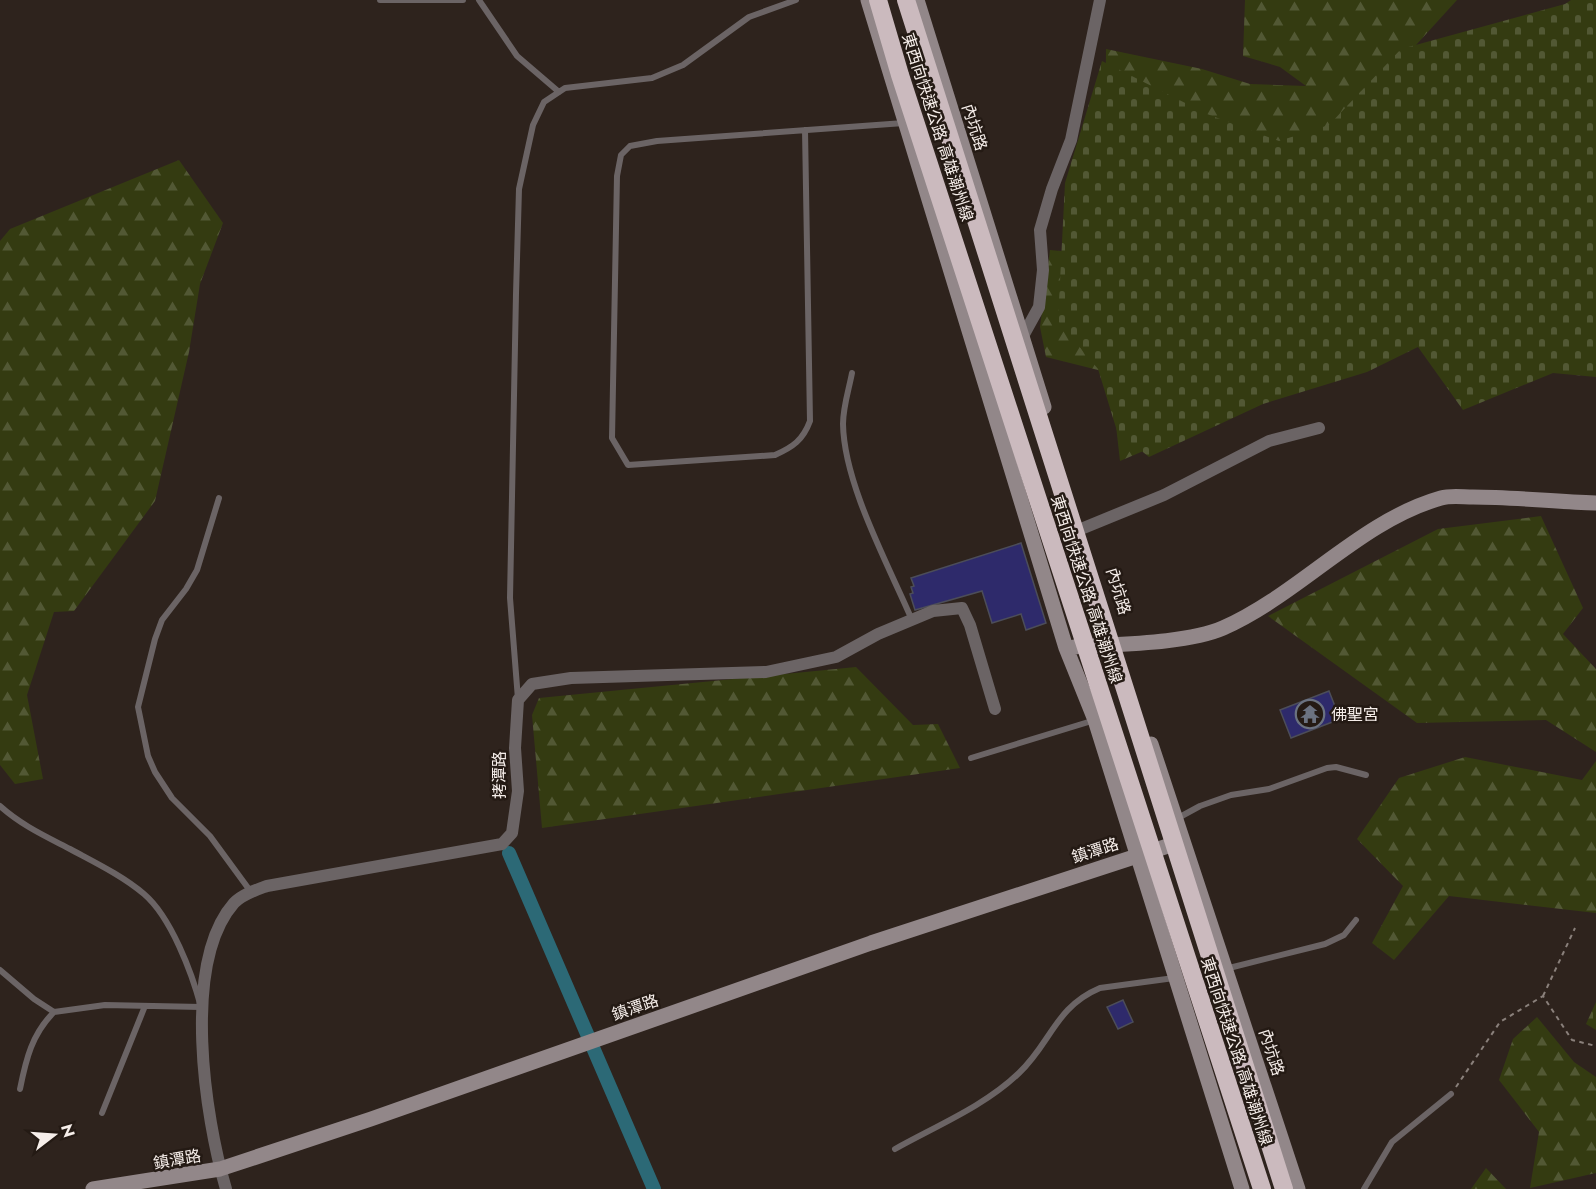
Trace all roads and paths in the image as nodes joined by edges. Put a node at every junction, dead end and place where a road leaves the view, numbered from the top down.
1 (380, 0) edge
2 (463, 0) edge
3 (479, 0) edge
4 (796, 0) edge
5 (868, 0) edge
6 (878, 0) edge
7 (906, 0) edge
8 (917, 0) edge
9 (1100, 0) edge
10 (559, 92) junction
11 (905, 123) junction
12 (805, 130) junction
13 (1023, 336) junction
14 (852, 373) dead end
15 (1319, 428) dead end
16 (219, 498) dead end
17 (1596, 503) edge
18 (1081, 529) junction
19 (912, 620) junction
20 (1116, 644) junction
21 (1066, 648) junction
22 (519, 700) junction
23 (995, 709) dead end
24 (1095, 720) junction
25 (971, 758) dead end
26 (1366, 775) dead end
27 (0, 806) edge
28 (1178, 818) junction
29 (1185, 841) junction
30 (1137, 855) junction
31 (250, 892) junction
32 (1356, 920) dead end
33 (1575, 928) dead end
34 (1226, 969) junction
35 (0, 970) edge
36 (1207, 972) dead end
37 (1197, 974) dead end
38 (1177, 977) junction
39 (1543, 996) junction
40 (145, 1006) junction
41 (201, 1007) junction
42 (54, 1012) junction
43 (1596, 1047) edge
44 (20, 1089) dead end
45 (1451, 1094) joint
46 (102, 1113) dead end
47 (895, 1149) dead end
48 (220, 1169) junction
49 (93, 1189) edge
50 (226, 1189) edge
51 (1242, 1189) edge
52 (1262, 1189) edge
53 (1284, 1189) edge
54 (1298, 1189) edge
55 (1364, 1189) edge

1 - 2 lane
3 - 10 lane
4 - 10 lane
5 - 11 main road
6 - 52 highway, 東西向快速公路 高雄潮州線, bridge
7 - 53 highway, 東西向快速公路 高雄潮州線, bridge
8 - 13 main road, 內坑路
9 - 13 street
10 - 22 lane
11 - 12 lane
11 - 21 main road
12 - 12 lane
13 - 18 main road, 內坑路
14 - 19 lane
15 - 18 street
16 - 31 lane
17 - 20 main road
18 - 20 main road, 內坑路
19 - 22 street
19 - 23 street
20 - 21 main road
20 - 28 main road, 內坑路
21 - 24 main road
22 - 31 street, 拷潭路
24 - 25 lane
24 - 30 main road
26 - 28 lane
27 - 41 lane
28 - 29 main road, 內坑路
29 - 30 main road, 鎮潭路
29 - 34 main road, 內坑路
30 - 38 main road
30 - 48 main road, 鎮潭路
31 - 41 street, 拷潭路
32 - 34 lane
33 - 39 path
34 - 36 lane
34 - 54 main road, 內坑路
35 - 42 lane
37 - 38 lane
38 - 47 lane
38 - 51 main road
39 - 43 path
39 - 45 path
40 - 41 lane
40 - 42 lane
40 - 46 lane
41 - 48 street, 拷潭路
42 - 44 lane
45 - 55 lane
48 - 49 main road, 鎮潭路
48 - 50 street, 拷潭路

